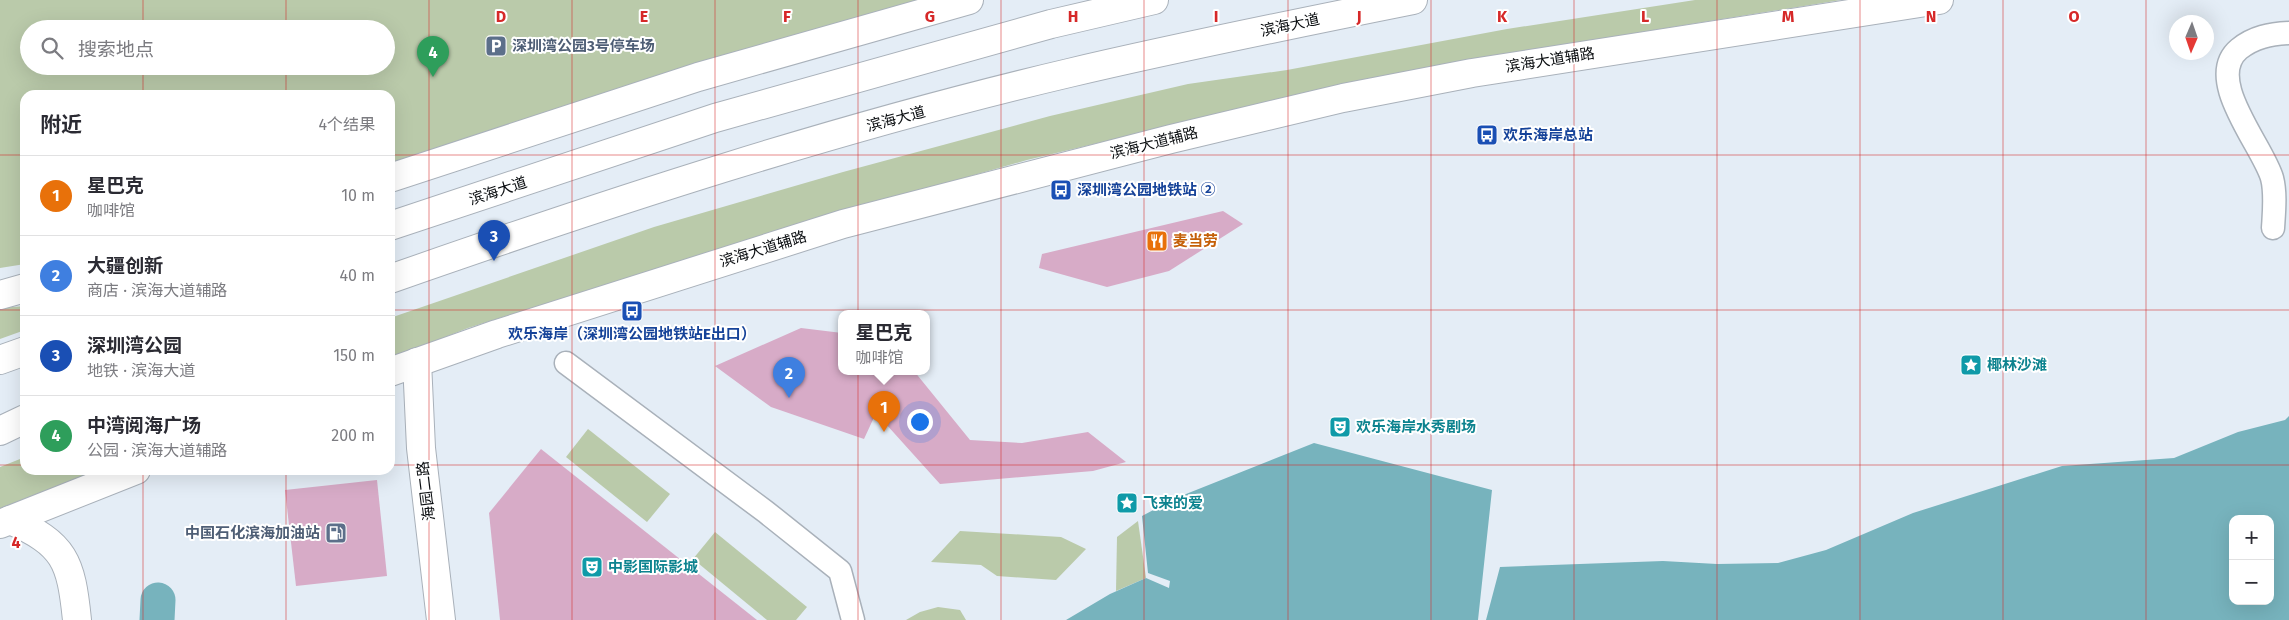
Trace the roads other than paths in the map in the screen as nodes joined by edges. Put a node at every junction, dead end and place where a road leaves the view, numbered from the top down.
1 (969, 0) edge
2 (1154, 0) edge
3 (1413, 0) edge
4 (1939, 0) edge
5 (2289, 33) edge
6 (395, 176) edge
7 (395, 224) edge
8 (2274, 228) dead end
9 (395, 278) edge
10 (20, 291) edge
11 (0, 295) edge
12 (20, 353) edge
13 (0, 360) edge
14 (417, 362) junction
15 (566, 363) dead end
16 (395, 370) edge
17 (20, 419) edge
18 (20, 420) edge
19 (0, 426) edge
20 (0, 431) edge
21 (123, 475) edge
22 (5, 522) edge
23 (77, 620) edge
24 (441, 620) edge
25 (853, 620) edge

1 - 6 main road
2 - 7 main road, 滨海大道
3 - 9 main road, 滨海大道
4 - 14 main road, 滨海大道辅路
5 - 8 street
10 - 11 main road
12 - 13 main road
14 - 16 main road, 滨海大道辅路
14 - 24 main road, 海园二路
15 - 25 street
17 - 19 main road
18 - 20 main road
21 - 22 main road
22 - 23 main road

